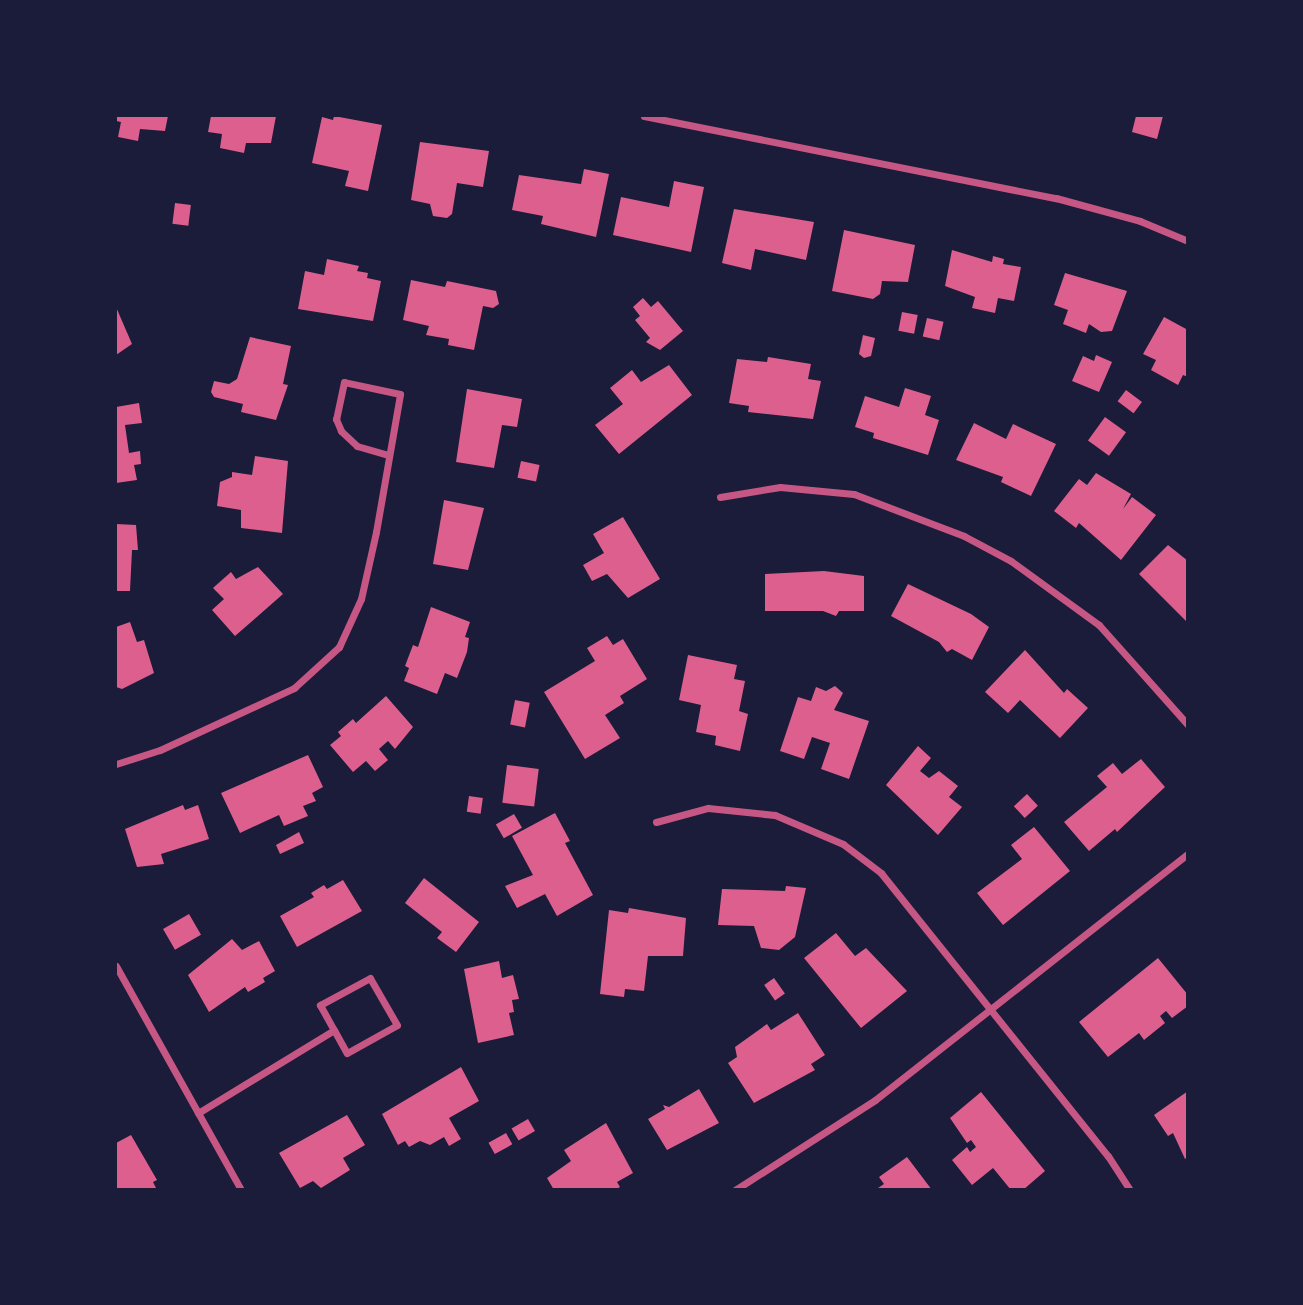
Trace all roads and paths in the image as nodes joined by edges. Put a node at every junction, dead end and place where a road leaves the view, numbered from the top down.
1 (644, 116) edge
2 (1188, 241) edge
3 (389, 455) junction
4 (720, 498) dead end
5 (1188, 725) edge
6 (116, 764) edge
7 (656, 822) dead end
8 (1188, 854) edge
9 (116, 967) edge
10 (993, 1010) junction
11 (334, 1030) junction
12 (198, 1113) junction
13 (241, 1189) edge
14 (735, 1189) edge
15 (1130, 1189) edge

1 - 2 street
3 - 3 street
3 - 6 street
4 - 5 street
7 - 10 street
8 - 10 street
9 - 12 street
10 - 14 street
10 - 15 street
11 - 11 street
11 - 12 street
12 - 13 street

